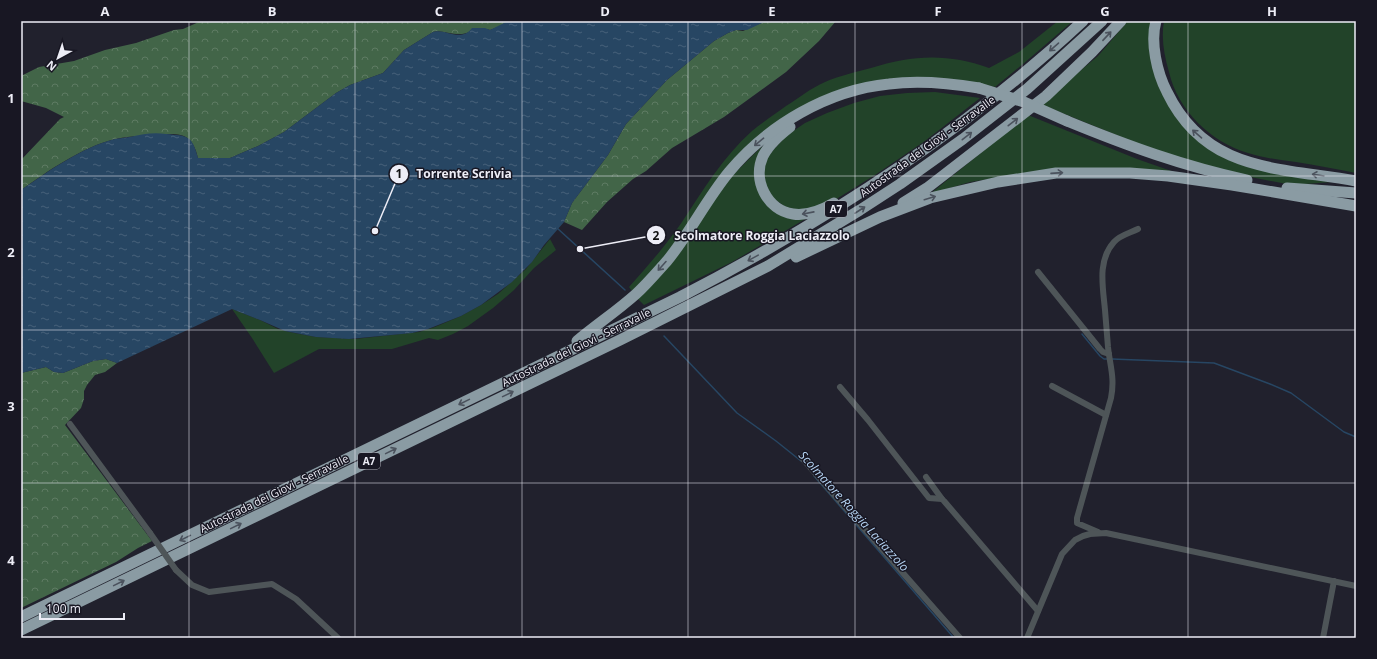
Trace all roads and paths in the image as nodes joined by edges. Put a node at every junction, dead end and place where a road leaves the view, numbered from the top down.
1 (1083, 21) edge
2 (1102, 21) edge
3 (1121, 21) edge
4 (1156, 21) edge
5 (979, 92) junction
6 (1065, 123) junction
7 (893, 172) junction
8 (1356, 181) edge
9 (1232, 185) junction
10 (1286, 188) junction
11 (1356, 193) edge
12 (1356, 200) edge
13 (1356, 206) edge
14 (880, 217) junction
15 (1138, 229) dead end
16 (1038, 272) dead end
17 (717, 292) junction
18 (562, 354) junction
19 (1109, 354) junction
20 (1052, 386) dead end
21 (840, 387) dead end
22 (1106, 415) junction
23 (70, 424) dead end
24 (802, 458) dead end
25 (926, 477) dead end
26 (942, 499) junction
27 (1099, 533) junction
28 (1334, 581) junction
29 (1356, 586) edge
30 (1038, 611) junction
31 (21, 617) edge
32 (21, 630) edge
33 (338, 638) edge
34 (960, 638) edge
35 (1027, 638) edge
36 (1324, 638) edge

1 -> 7 highway, Autostrada dei Giovi - Serravalle / A7
17 -> 2 highway, Autostrada dei Giovi - Serravalle / A7
14 -> 3 highway
8 -> 4 highway
5 - 6 highway
7 -> 5 highway
5 -> 18 highway
6 - 9 highway
6 - 10 highway
7 -> 18 highway, Autostrada dei Giovi - Serravalle / A7
9 - 13 highway
14 -> 9 highway
10 - 11 highway
10 - 12 highway
14 - 17 highway
15 - 19 street
16 - 19 street
32 -> 17 highway, Autostrada dei Giovi - Serravalle / A7
18 -> 31 highway, Autostrada dei Giovi - Serravalle / A7
19 - 22 street
20 - 22 street
21 - 26 street
22 - 27 street
23 - 33 street, bridge
24 - 34 street
25 - 26 street
26 - 30 street
27 - 28 street
27 - 30 street
28 - 29 street
28 - 36 street
30 - 35 street

